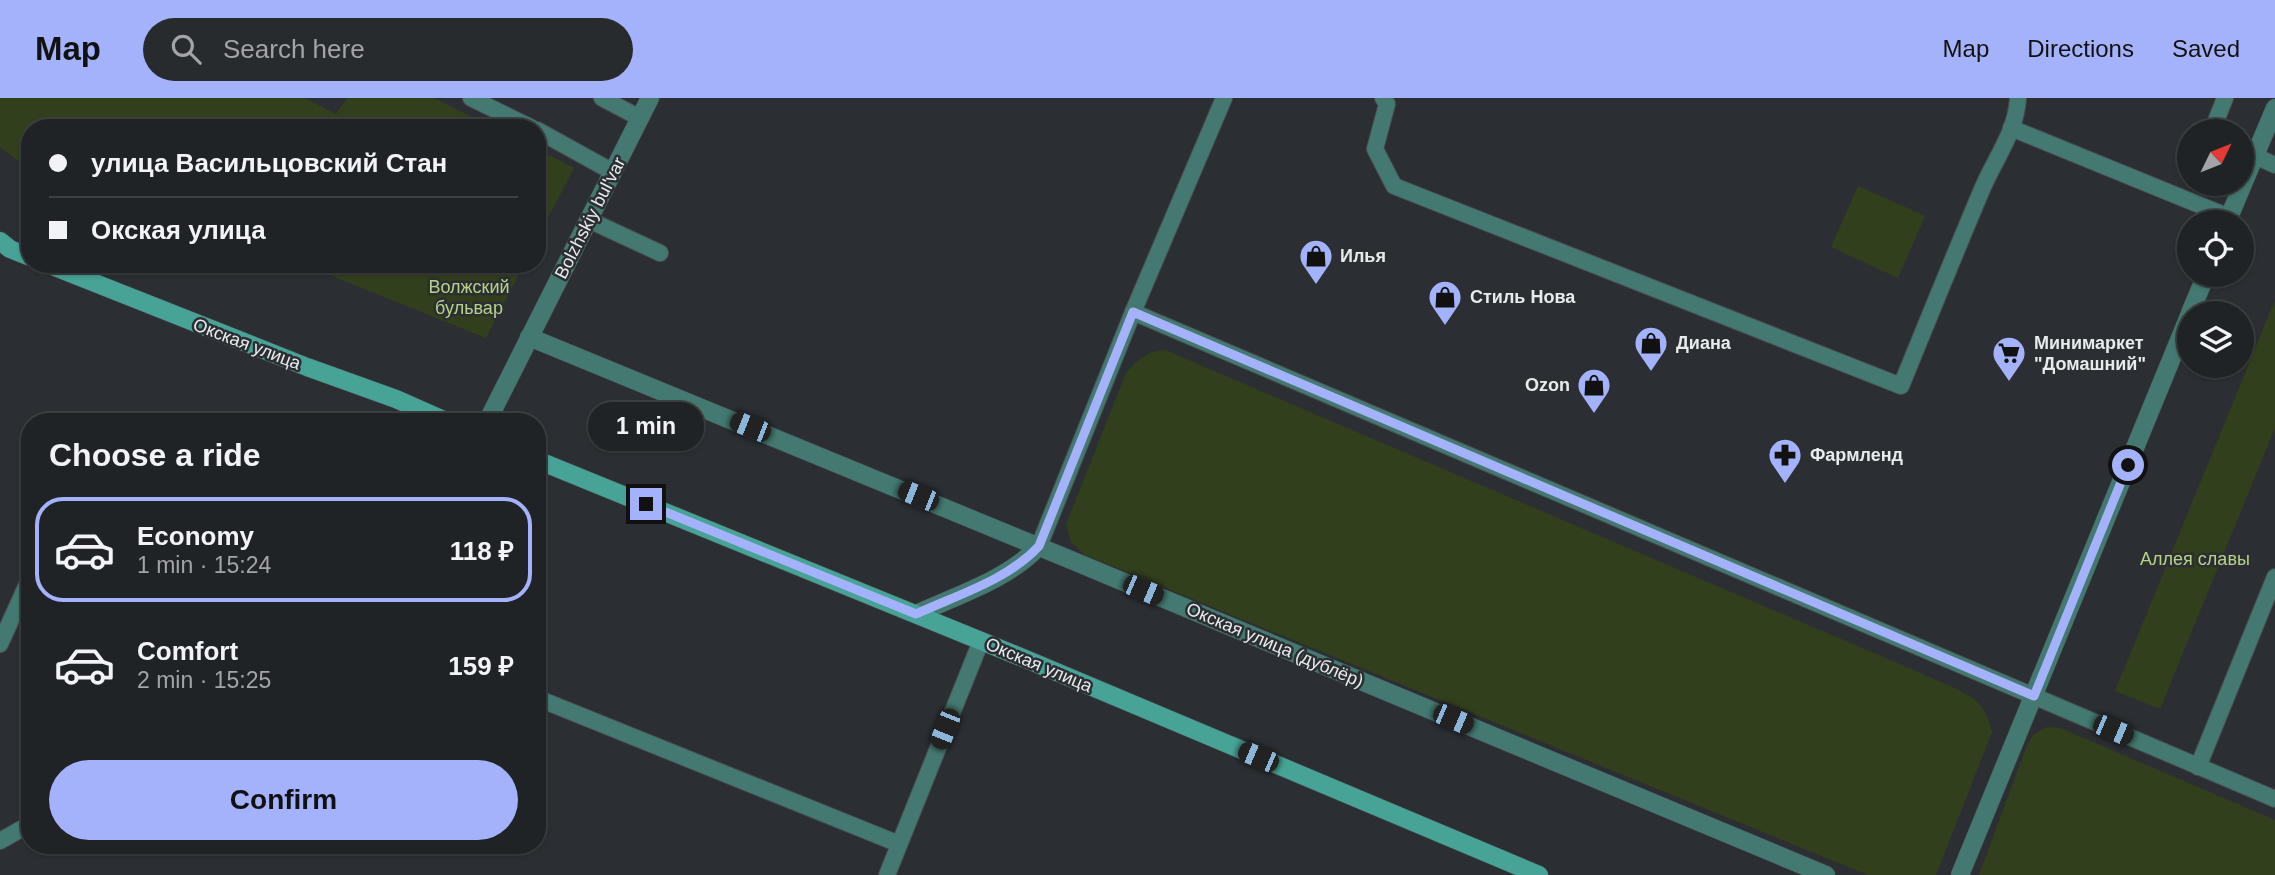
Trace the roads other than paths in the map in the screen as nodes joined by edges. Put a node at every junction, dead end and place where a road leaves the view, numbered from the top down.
1 (471, 98) edge
2 (602, 98) edge
3 (650, 98) edge
4 (1224, 98) edge
5 (1383, 98) edge
6 (2018, 98) edge
7 (2225, 98) edge
8 (2275, 108) edge
9 (640, 118) junction
10 (514, 119) edge
11 (2217, 119) edge
12 (2011, 128) junction
13 (546, 135) edge
14 (2255, 156) junction
15 (2275, 164) edge
16 (613, 172) junction
17 (2177, 187) edge
18 (2195, 196) edge
19 (2214, 210) edge
20 (2232, 210) edge
21 (589, 220) junction
22 (3, 250) edge
23 (660, 253) dead end
24 (21, 255) edge
25 (70, 273) edge
26 (1133, 312) junction
27 (529, 337) junction
28 (2177, 346) edge
29 (428, 413) edge
30 (491, 413) edge
31 (546, 468) edge
32 (1039, 546) junction
33 (2275, 577) edge
34 (21, 598) edge
35 (916, 614) junction
36 (981, 641) junction
37 (0, 644) edge
38 (2034, 696) junction
39 (546, 702) edge
40 (2198, 767) junction
41 (2275, 799) edge
42 (21, 829) edge
43 (0, 841) edge
44 (900, 844) junction
45 (887, 875) edge
46 (1539, 875) edge
47 (1826, 875) edge
48 (1960, 875) edge

1 - 10 lane
2 - 9 lane
3 - 9 street, Bolzhskiy bul'var
4 - 26 lane
5 - 12 lane
6 - 12 lane
7 - 11 lane
8 - 14 street
9 - 16 street, Bolzhskiy bul'var
12 - 17 lane
13 - 16 lane
14 - 15 lane
14 - 20 street
16 - 21 street, Bolzhskiy bul'var
18 - 19 lane
21 - 23 lane
21 - 27 street, Bolzhskiy bul'var
22 - 24 main road
25 - 29 main road, Окская улица
26 - 32 lane
26 - 38 lane
27 - 30 street
27 - 32 street, Окская улица (дублёр)
28 - 38 street
31 - 35 main road, Окская улица
32 - 35 street
32 - 47 street, Окская улица (дублёр)
33 - 40 lane
34 - 37 lane
35 - 36 main road, Окская улица
36 - 44 lane
36 - 46 main road, Окская улица
38 - 40 lane
38 - 48 street
39 - 44 lane
40 - 41 lane
42 - 43 lane
44 - 45 lane

